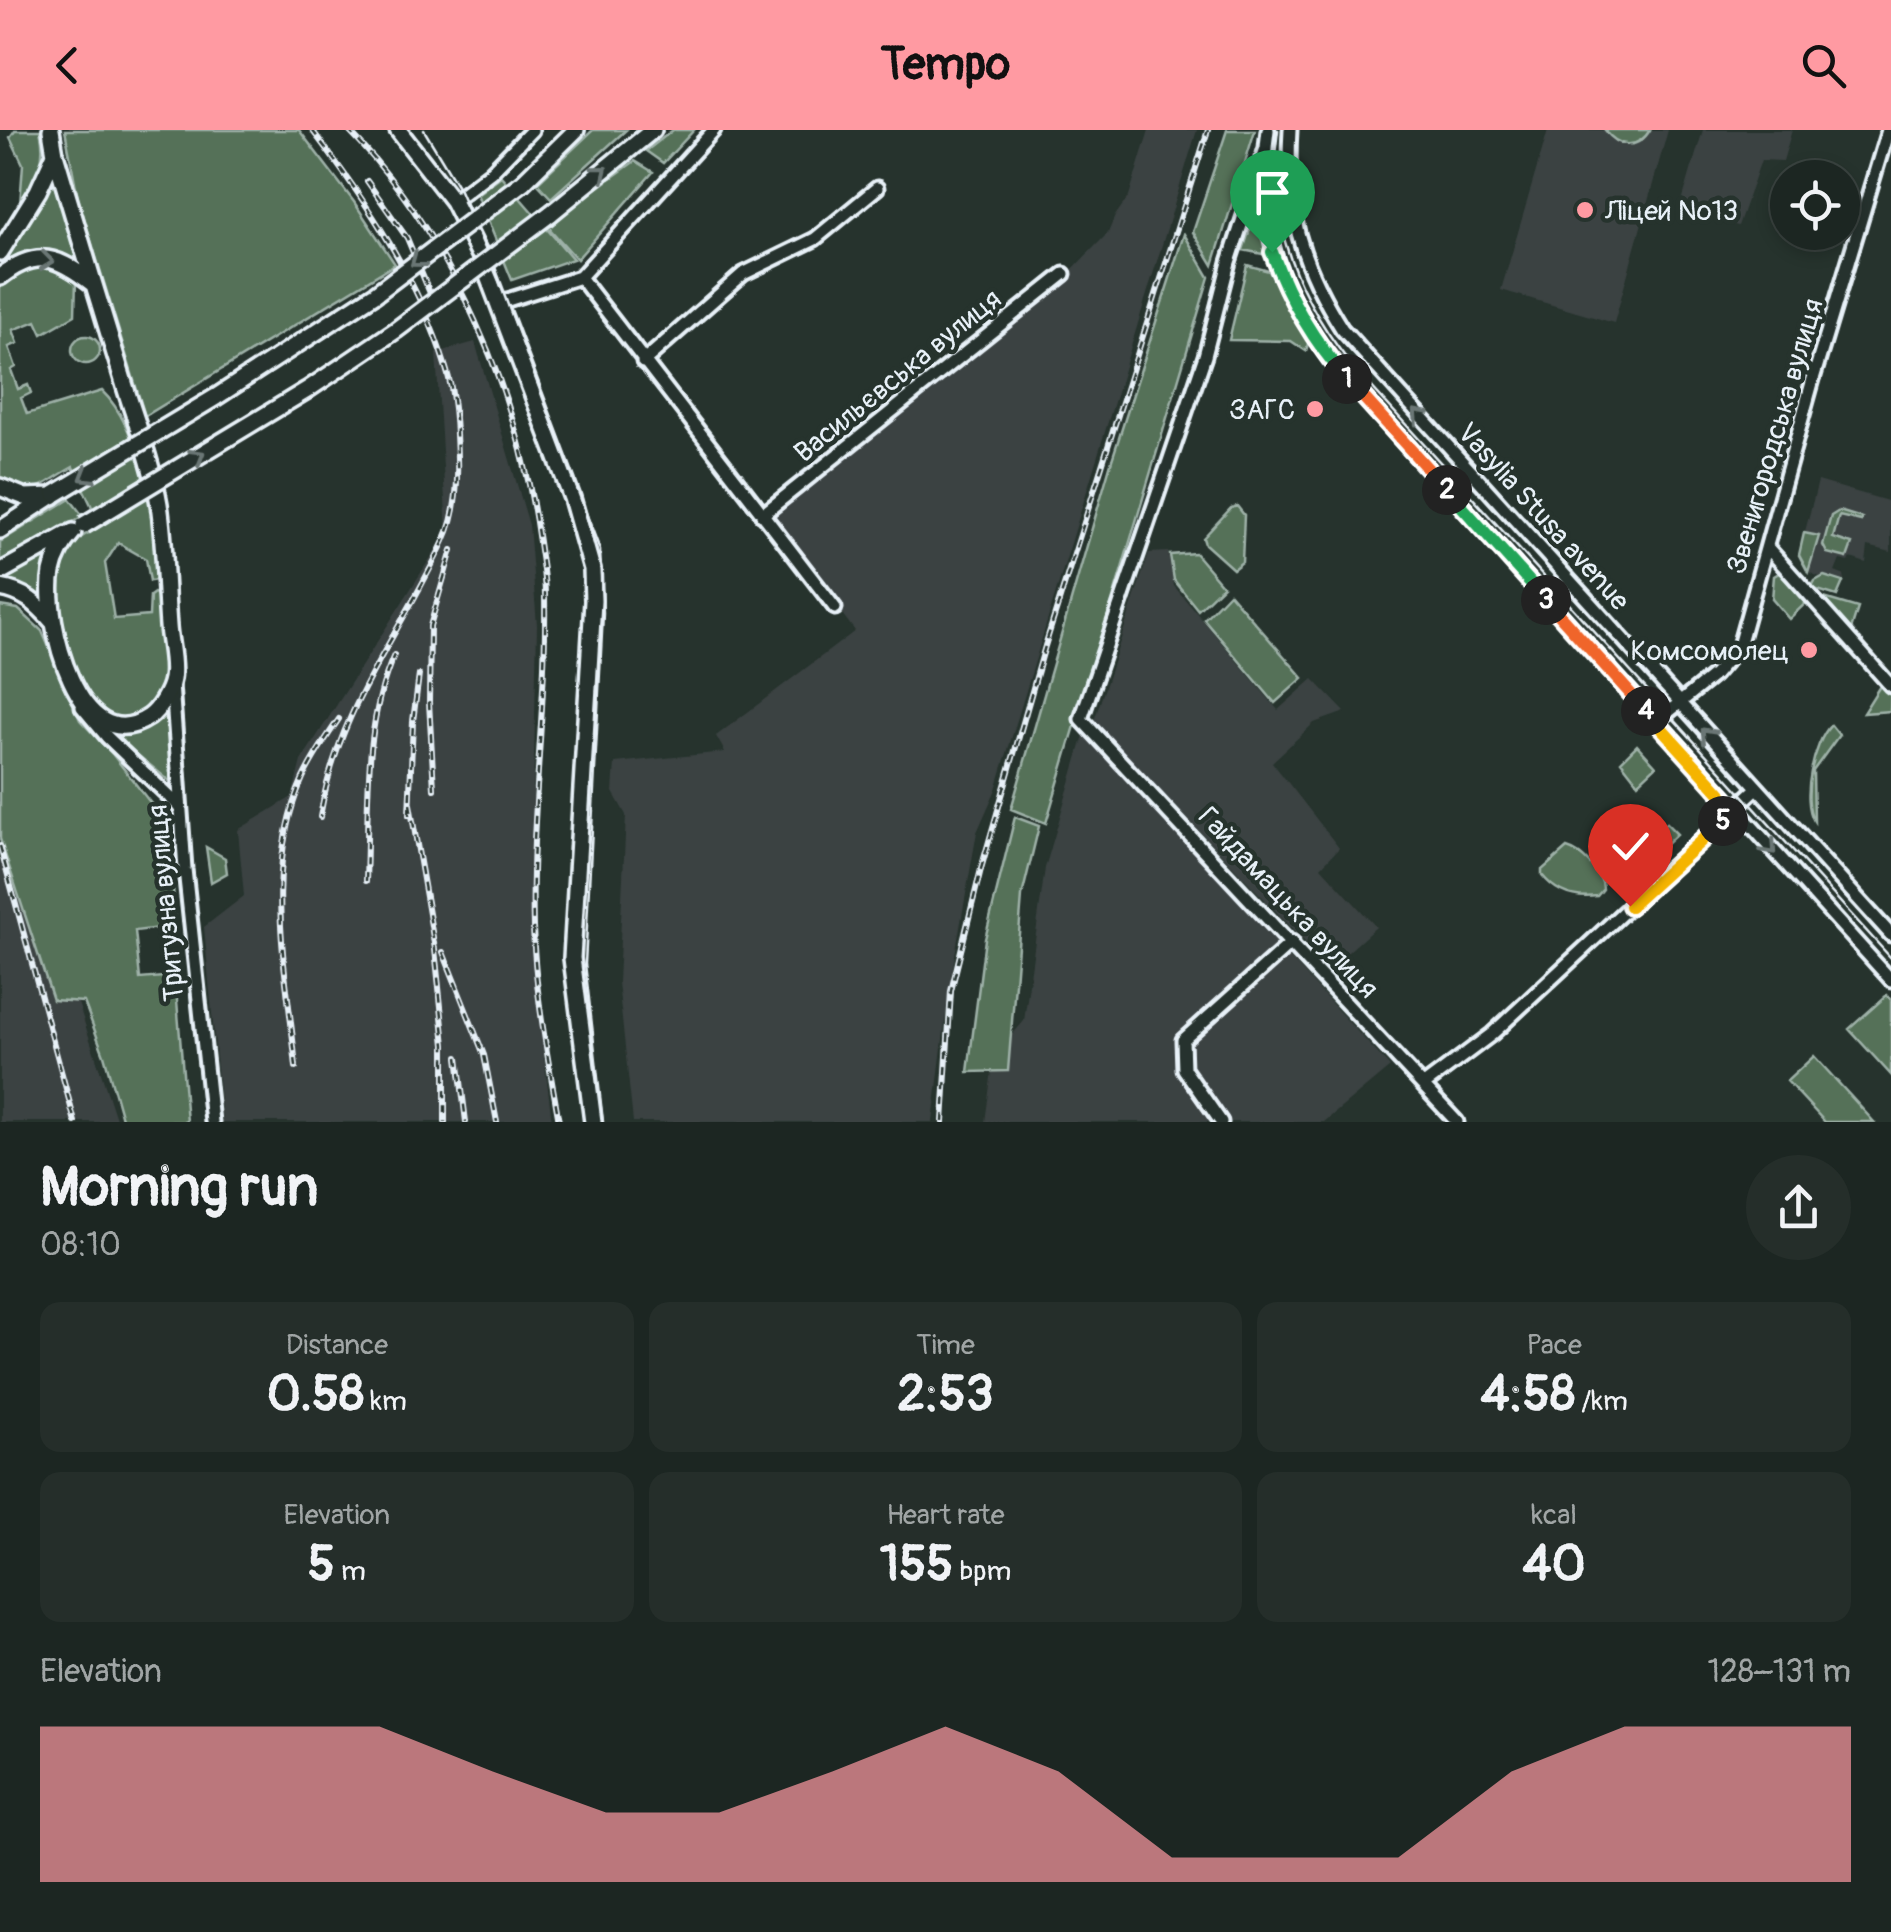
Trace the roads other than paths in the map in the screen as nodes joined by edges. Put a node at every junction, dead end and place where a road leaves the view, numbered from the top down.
1 (51, 130) edge
2 (398, 130) edge
3 (532, 130) edge
4 (576, 130) edge
5 (653, 130) edge
6 (714, 130) edge
7 (1268, 130) edge
8 (1290, 130) edge
9 (1888, 130) edge
10 (1266, 148) junction
11 (55, 154) junction
12 (877, 188) dead end
13 (453, 201) junction
14 (0, 252) edge
15 (1064, 274) dead end
16 (0, 276) edge
17 (580, 276) junction
18 (93, 284) junction
19 (498, 303) junction
20 (643, 362) junction
21 (0, 487) edge
22 (54, 495) junction
23 (762, 516) junction
24 (79, 528) junction
25 (0, 530) edge
26 (1766, 547) junction
27 (0, 572) edge
28 (0, 588) edge
29 (835, 608) dead end
30 (53, 622) junction
31 (172, 679) junction
32 (1891, 686) edge
33 (75, 690) junction
34 (1678, 703) junction
35 (1656, 722) junction
36 (1757, 788) junction
37 (180, 807) junction
38 (1735, 809) junction
39 (1891, 935) edge
40 (1292, 942) junction
41 (1891, 980) edge
42 (1424, 1085) junction
43 (212, 1122) edge
44 (593, 1122) edge
45 (1221, 1122) edge
46 (1457, 1122) edge

1 - 11 main road
2 - 13 main road
3 - 13 street
4 -> 22 main road, bridge
24 -> 5 main road, bridge
6 - 17 street
7 - 10 street, Vasylia Stusa avenue
34 -> 8 street, Vasylia Stusa avenue
9 - 26 street, Звенигородська вулиця
10 - 35 street, Vasylia Stusa avenue
10 - 40 street, Гайдамацька вулиця
11 - 14 main road
11 - 18 main road
12 - 20 street
13 - 19 main road
15 - 23 street, Васильєвська вулиця
16 -> 18 main road
17 - 19 street
17 - 20 street
18 - 31 main road
19 - 44 main road
20 - 23 street
21 - 22 main road
22 - 25 main road
23 - 29 street
24 - 27 main road
24 - 30 main road
26 - 32 street
26 - 34 street, Звенигородська вулиця
28 - 30 main road
30 - 33 main road
31 - 33 main road
31 - 37 street, Тритузна вулиця
33 - 37 street
34 - 35 street, Звенигородська вулиця
36 -> 34 street, Vasylia Stusa avenue
35 - 38 street, Vasylia Stusa avenue
36 - 38 street
36 - 39 street, Vasylia Stusa avenue
37 - 43 street, Тритузна вулиця
38 -> 41 street, Vasylia Stusa avenue
38 - 42 street
40 - 42 street, Гайдамацька вулиця
40 - 45 street
42 - 46 street, Гайдамацька вулиця

